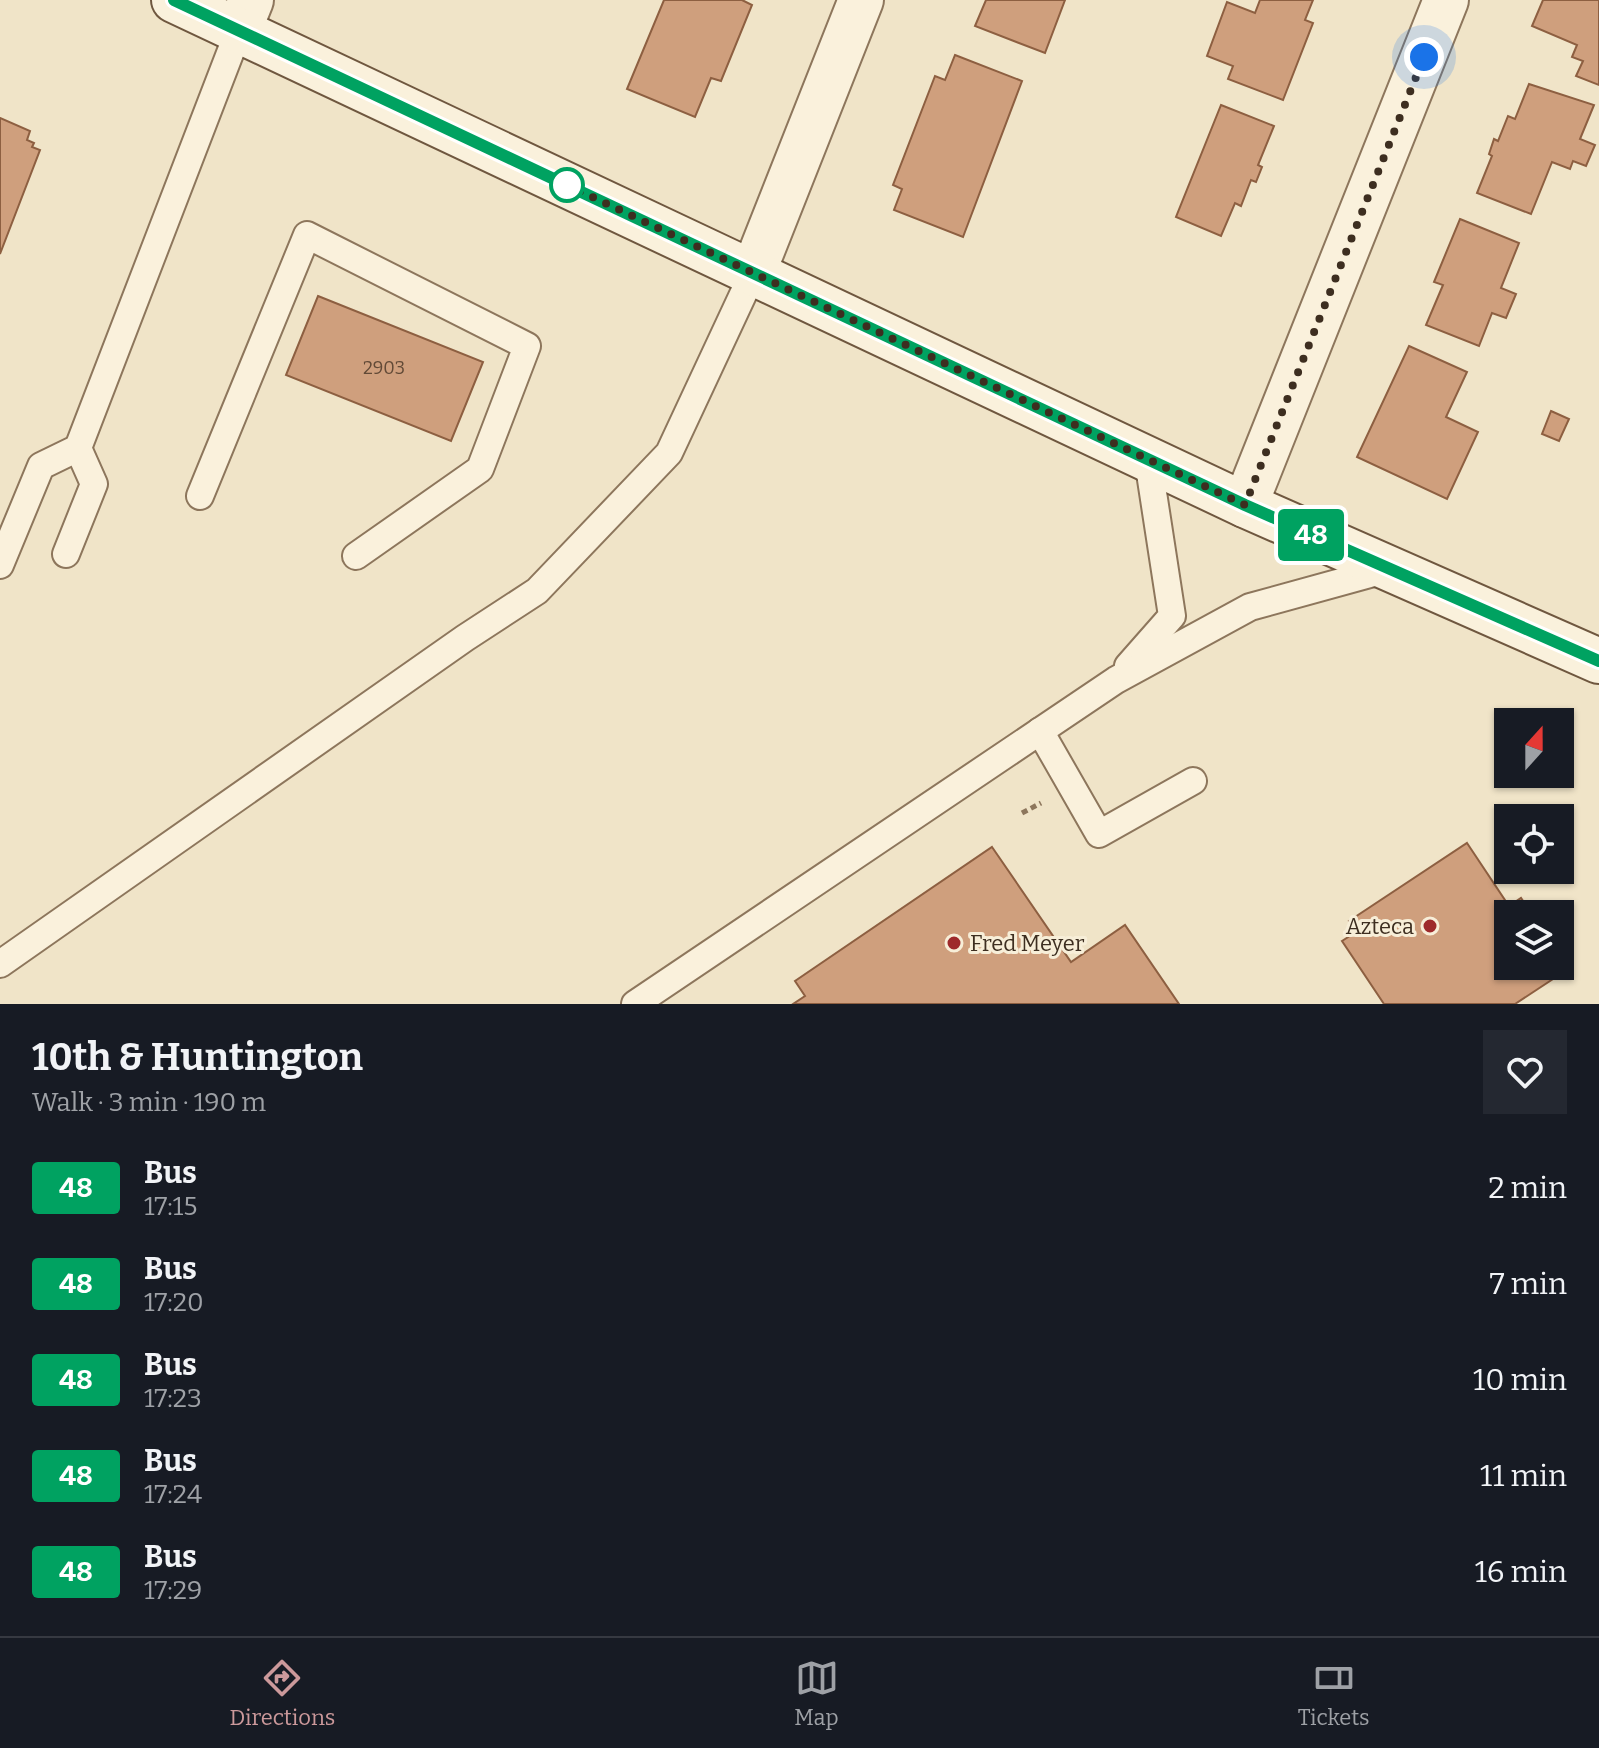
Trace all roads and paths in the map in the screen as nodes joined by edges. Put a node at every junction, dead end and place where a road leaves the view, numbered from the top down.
1 (174, 0) edge
2 (861, 0) edge
3 (1446, 0) edge
4 (245, 15) edge
5 (753, 273) junction
6 (78, 448) junction
7 (1148, 460) junction
8 (200, 496) dead end
9 (1245, 505) junction
10 (66, 554) dead end
11 (356, 556) dead end
12 (0, 565) edge
13 (1388, 569) junction
14 (1599, 661) edge
15 (1116, 680) junction
16 (1040, 731) junction
17 (1193, 781) dead end
18 (0, 964) edge
19 (635, 1004) edge

1 - 4 main road
2 - 5 main road
3 - 9 main road
4 - 5 main road
4 - 6 lane
5 - 7 main road
5 - 18 lane
6 - 10 lane
6 - 12 lane
7 - 9 main road
7 - 15 lane
8 - 11 lane
9 - 13 main road
13 - 14 main road
13 - 15 lane
15 - 16 lane
16 - 17 lane
16 - 19 lane

